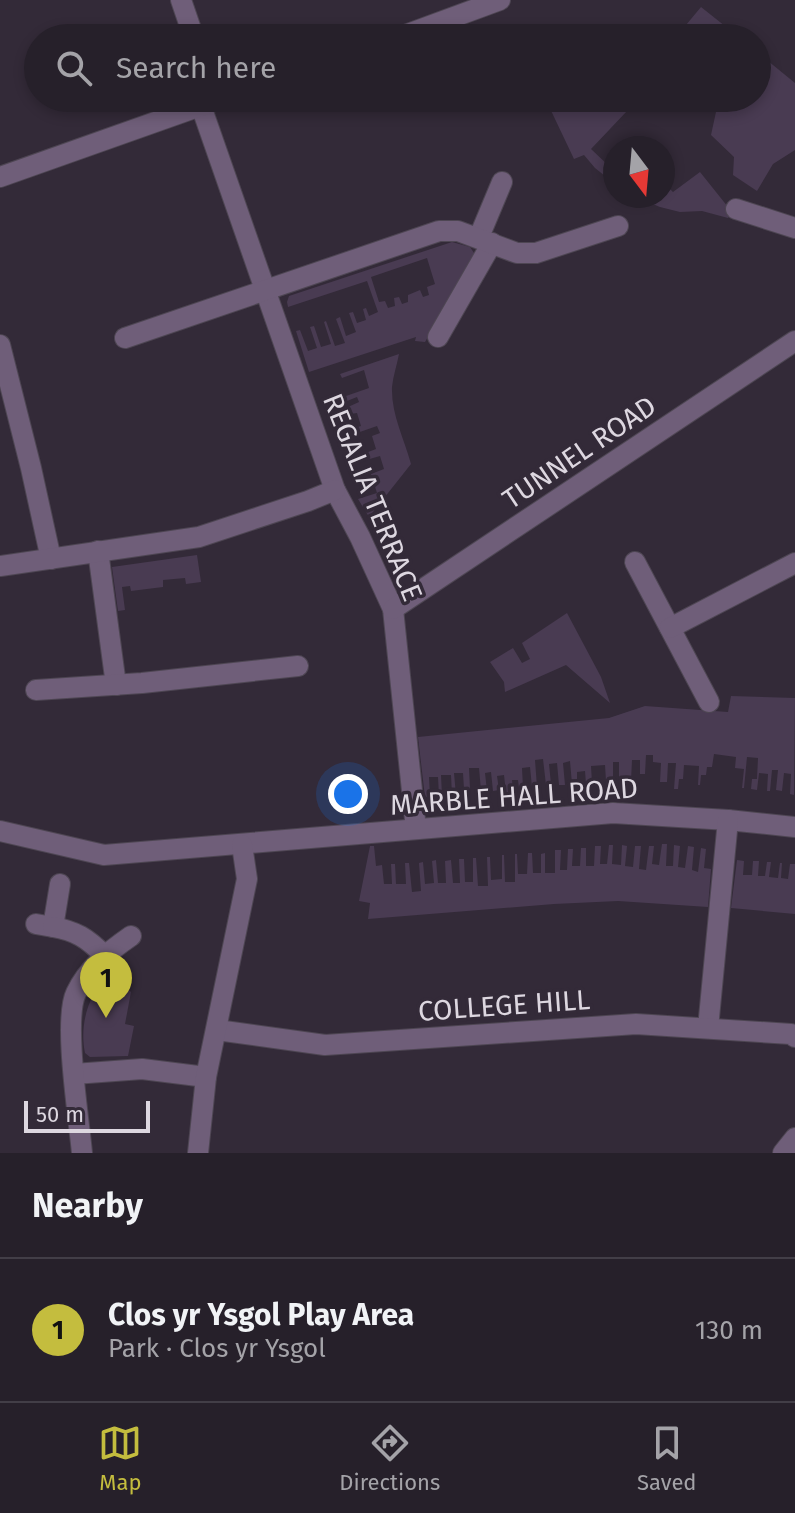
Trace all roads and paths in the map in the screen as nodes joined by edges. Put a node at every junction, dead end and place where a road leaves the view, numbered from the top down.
1 (181, 0) edge
2 (500, 0) edge
3 (189, 24) edge
4 (435, 24) edge
5 (183, 112) edge
6 (217, 112) edge
7 (0, 177) edge
8 (502, 182) dead end
9 (736, 209) dead end
10 (618, 226) dead end
11 (795, 228) edge
12 (486, 240) junction
13 (266, 291) junction
14 (438, 337) dead end
15 (125, 338) dead end
16 (795, 341) edge
17 (0, 345) edge
18 (335, 490) junction
19 (98, 551) junction
20 (51, 559) junction
21 (635, 562) dead end
22 (795, 563) edge
23 (0, 566) edge
24 (393, 609) junction
25 (670, 628) junction
26 (298, 666) dead end
27 (116, 685) junction
28 (36, 690) dead end
29 (709, 702) dead end
30 (728, 820) junction
31 (795, 827) edge
32 (416, 829) junction
33 (0, 831) edge
34 (242, 845) junction
35 (60, 884) dead end
36 (131, 936) dead end
37 (104, 955) junction
38 (708, 1028) junction
39 (217, 1030) junction
40 (795, 1037) edge
41 (74, 1074) junction
42 (206, 1077) junction
43 (795, 1138) edge
44 (82, 1153) edge
45 (198, 1153) edge
46 (783, 1153) edge

1 - 3 street
2 - 4 street
5 - 7 street
6 - 13 street, REGALIA TERRACE
8 - 12 street
9 - 11 street
10 - 12 street
12 - 13 street
12 - 14 street
13 - 15 street
13 - 18 street, REGALIA TERRACE
16 - 24 street, TUNNEL ROAD
17 - 20 street
18 - 19 street
18 - 24 street, REGALIA TERRACE
19 - 20 street
19 - 27 street
20 - 23 street
21 - 25 street
22 - 25 street
24 - 32 street, REGALIA TERRACE
25 - 29 street
26 - 27 street
27 - 28 street
30 - 31 street, MARBLE HALL ROAD
30 - 32 street, MARBLE HALL ROAD
30 - 38 street
32 - 34 street, MARBLE HALL ROAD
33 - 34 street, MARBLE HALL ROAD
34 - 39 street
35 - 37 street
36 - 37 street
37 - 41 street
38 - 39 street, COLLEGE HILL
38 - 40 street, COLLEGE HILL
39 - 42 street
41 - 42 street
41 - 44 street
42 - 45 street
43 - 46 street

